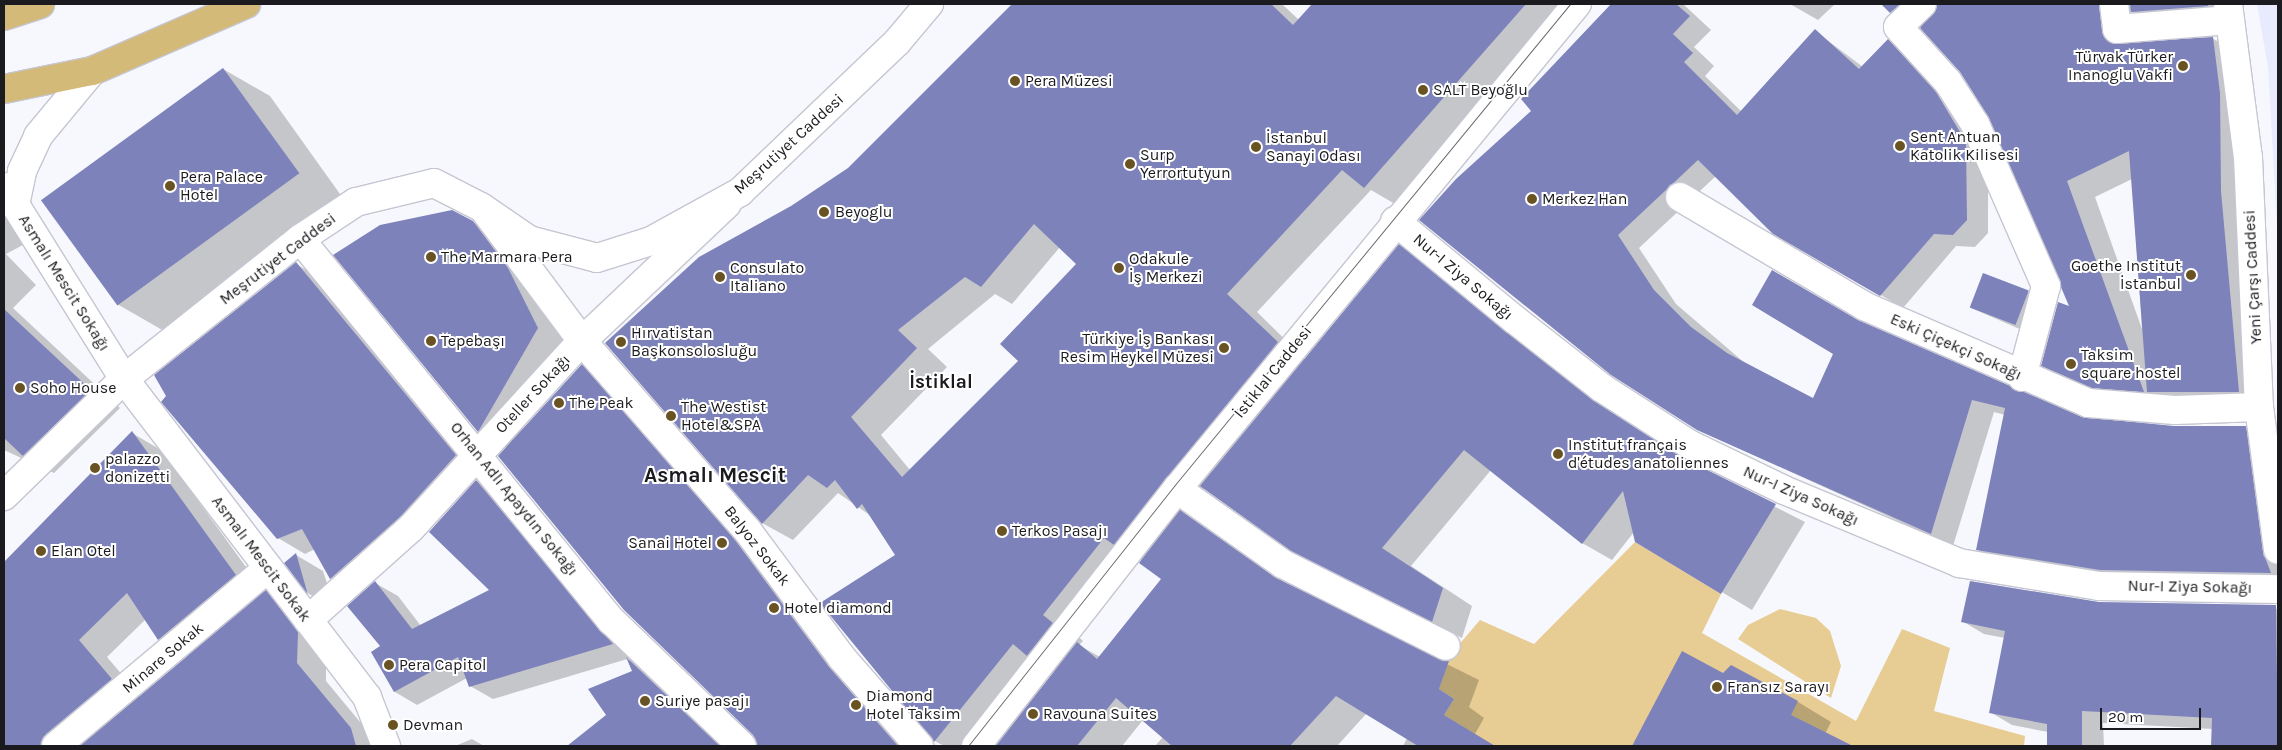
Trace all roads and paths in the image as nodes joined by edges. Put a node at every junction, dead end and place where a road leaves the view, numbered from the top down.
1 (40, 4) edge
2 (246, 4) edge
3 (929, 4) edge
4 (1578, 4) edge
5 (1922, 4) edge
6 (2114, 4) edge
7 (2229, 12) edge
8 (4, 16) edge
9 (92, 71) junction
10 (4, 90) edge
11 (740, 192) junction
12 (10, 196) edge
13 (1680, 197) dead end
14 (482, 207) junction
15 (1395, 221) junction
16 (300, 239) junction
17 (582, 341) junction
18 (2022, 377) junction
19 (124, 379) junction
20 (2259, 407) junction
21 (478, 453) junction
22 (1177, 489) junction
23 (4, 496) edge
24 (2278, 550) edge
25 (268, 568) junction
26 (2278, 589) edge
27 (308, 620) junction
28 (1446, 646) dead end
29 (56, 746) edge
30 (386, 746) edge
31 (742, 746) edge
32 (920, 746) edge
33 (976, 746) edge

1 - 8 main road
2 - 9 main road
3 - 11 street, Meşrutiyet Caddesi
4 - 15 street, İstiklal Caddesi
5 - 18 street
6 - 7 street
7 - 20 street, Yeni Çarşı Caddesi
9 - 10 main road
9 - 12 street
11 - 14 street, Meşrutiyet Caddesi
11 - 17 street, Oteller Sokağı
12 - 19 street, Asmalı Mescit Sokağı
13 - 18 street, Eski Çiçekçi Sokağı
14 - 16 street, Meşrutiyet Caddesi
14 - 17 street, Balyoz Sokak
15 - 22 street, İstiklal Caddesi
15 - 26 street, Nur-I Ziya Sokağı
16 - 19 street, Meşrutiyet Caddesi
16 - 21 street, Orhan Adlı Apaydın Sokağı
17 - 21 street, Oteller Sokağı
17 - 32 street, Balyoz Sokak
18 - 20 street, Eski Çiçekçi Sokağı
19 - 23 street, Meşrutiyet Caddesi
19 - 25 street, Asmalı Mescit Sokak
20 - 24 street, Yeni Çarşı Caddesi
21 - 27 street, Oteller Sokağı
21 - 31 street, Orhan Adlı Apaydın Sokağı
22 - 28 street
22 - 33 street, İstiklal Caddesi
25 - 27 street, Asmalı Mescit Sokak
25 - 29 street, Minare Sokak
27 - 30 street, Asmalı Mescit Sokak

